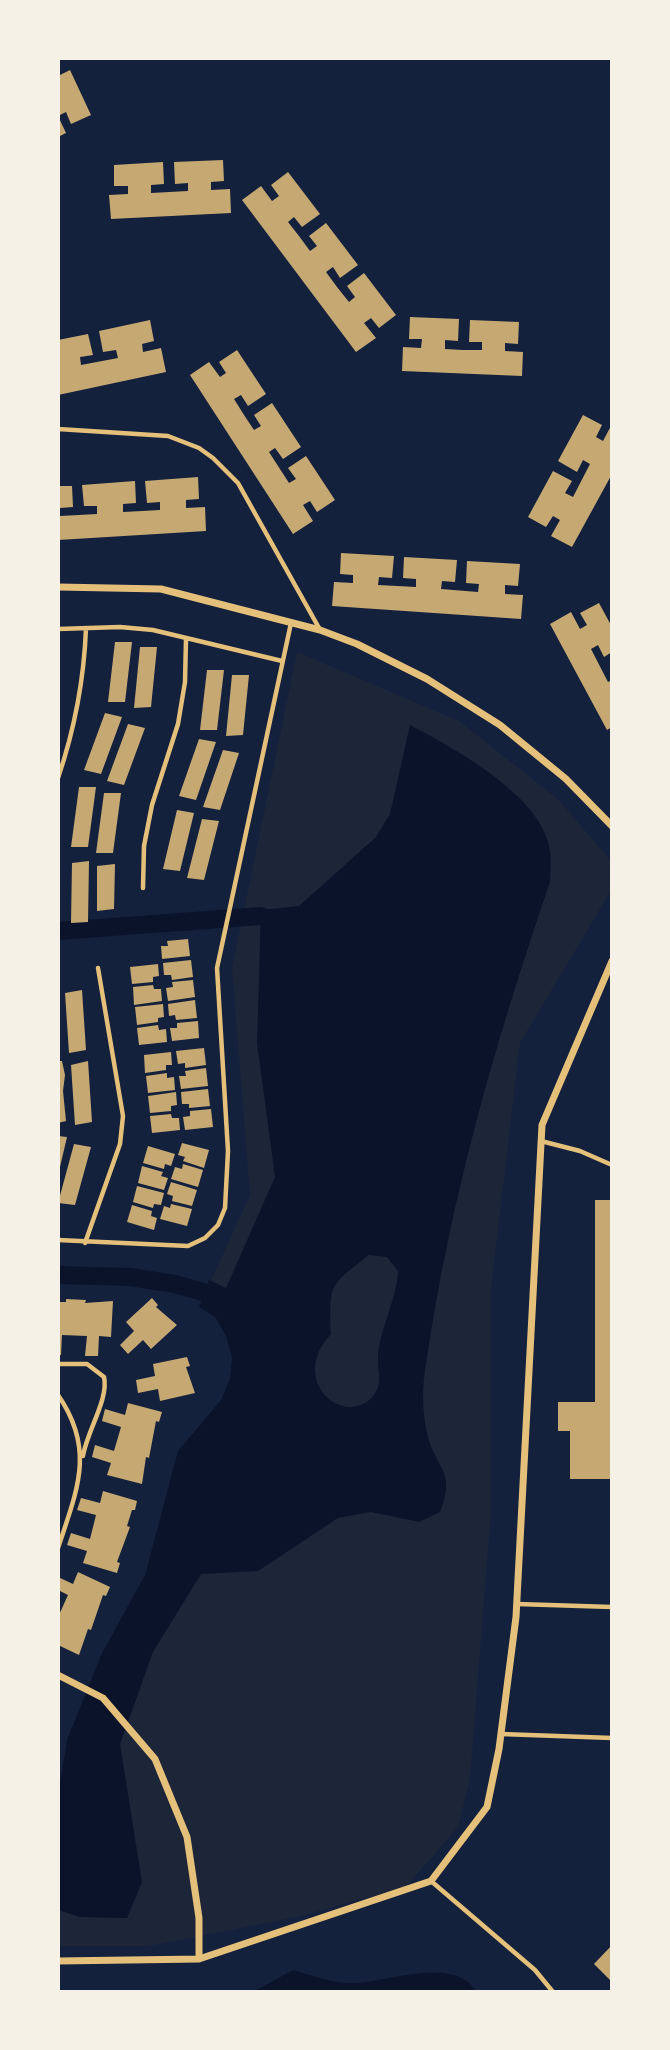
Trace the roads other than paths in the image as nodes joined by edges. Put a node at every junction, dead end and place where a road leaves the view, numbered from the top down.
1 (58, 429) edge
2 (58, 587) edge
3 (291, 622) junction
4 (86, 628) junction
5 (58, 629) edge
6 (320, 630) junction
7 (186, 639) junction
8 (282, 661) junction
9 (58, 778) edge
10 (612, 825) edge
11 (143, 888) dead end
12 (612, 961) edge
13 (98, 968) dead end
14 (541, 1141) junction
15 (612, 1164) edge
16 (58, 1240) edge
17 (85, 1243) junction
18 (58, 1364) edge
19 (58, 1395) edge
20 (82, 1464) junction
21 (58, 1548) edge
22 (516, 1604) junction
23 (612, 1607) edge
24 (58, 1675) edge
25 (501, 1734) junction
26 (612, 1738) edge
27 (431, 1881) junction
28 (199, 1959) junction
29 (58, 1961) edge
30 (553, 1992) edge

1 - 6 lane
2 - 3 street
3 - 6 street
3 - 8 lane
4 - 5 lane
4 - 7 lane
4 - 9 lane
6 - 10 street
7 - 8 lane
7 - 11 lane
8 - 17 lane
12 - 14 street
13 - 17 lane
14 - 15 lane
14 - 22 street
16 - 17 lane
18 - 20 lane
19 - 20 lane
20 - 21 lane
22 - 23 lane
22 - 25 street
24 - 28 street
25 - 26 lane
25 - 27 street
27 - 28 street
27 - 30 lane
28 - 29 street

